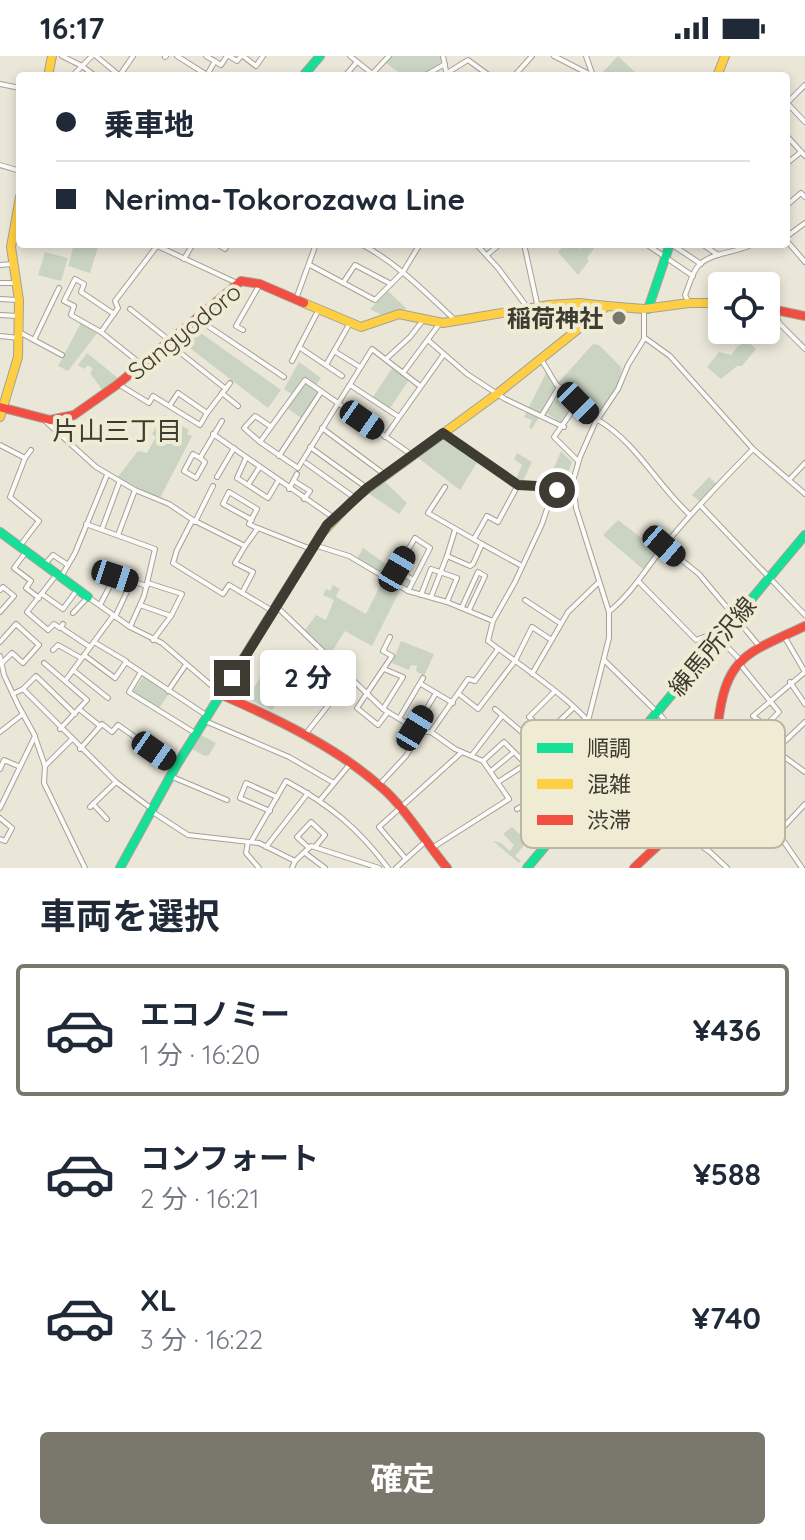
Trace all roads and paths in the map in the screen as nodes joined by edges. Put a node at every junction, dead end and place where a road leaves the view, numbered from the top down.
1 (62, 56) edge
2 (94, 56) edge
3 (177, 56) edge
4 (206, 56) edge
5 (228, 56) edge
6 (242, 56) edge
7 (263, 56) edge
8 (320, 56) edge
9 (350, 56) edge
10 (389, 56) edge
11 (443, 56) edge
12 (532, 56) edge
13 (554, 56) edge
14 (215, 61) junction
15 (357, 62) junction
16 (445, 64) junction
17 (82, 66) junction
18 (76, 72) edge
19 (90, 72) edge
20 (115, 72) edge
21 (202, 72) edge
22 (209, 72) edge
23 (306, 72) edge
24 (348, 72) edge
25 (370, 72) edge
26 (376, 72) edge
27 (431, 72) edge
28 (447, 72) edge
29 (450, 72) edge
30 (484, 72) edge
31 (518, 72) edge
32 (577, 72) edge
33 (805, 85) edge
34 (790, 100) edge
35 (790, 106) edge
36 (805, 122) edge
37 (805, 197) edge
38 (790, 203) edge
39 (16, 218) edge
40 (790, 243) edge
41 (153, 248) edge
42 (161, 248) edge
43 (191, 248) edge
44 (315, 248) edge
45 (368, 248) edge
46 (418, 248) edge
47 (480, 248) edge
48 (495, 248) edge
49 (525, 248) edge
50 (652, 248) edge
51 (670, 248) edge
52 (677, 248) edge
53 (708, 248) edge
54 (745, 248) edge
55 (487, 255) junction
56 (718, 255) junction
57 (666, 258) junction
58 (184, 259) junction
59 (805, 262) edge
60 (13, 264) junction
61 (701, 264) junction
62 (0, 265) edge
63 (310, 265) junction
64 (403, 272) junction
65 (693, 276) junction
66 (0, 283) edge
67 (17, 283) junction
68 (237, 283) junction
69 (343, 283) junction
70 (260, 284) junction
71 (391, 284) junction
72 (59, 288) dead end
73 (0, 299) edge
74 (296, 299) junction
75 (19, 300) junction
76 (689, 303) junction
77 (708, 303) edge
78 (607, 306) junction
79 (533, 308) junction
80 (130, 309) dead end
81 (319, 309) junction
82 (646, 309) junction
83 (780, 312) edge
84 (114, 314) junction
85 (0, 315) edge
86 (19, 316) junction
87 (805, 316) edge
88 (196, 318) junction
89 (424, 319) junction
90 (456, 322) junction
91 (350, 323) junction
92 (440, 323) junction
93 (780, 324) edge
94 (243, 330) dead end
95 (101, 332) junction
96 (19, 335) junction
97 (0, 336) edge
98 (645, 338) junction
99 (34, 340) junction
100 (168, 341) junction
101 (429, 341) junction
102 (299, 347) junction
103 (805, 349) edge
104 (334, 351) junction
105 (444, 354) junction
106 (62, 355) dead end
107 (386, 359) junction
108 (541, 359) junction
109 (292, 361) dead end
110 (142, 365) junction
111 (326, 365) junction
112 (361, 367) junction
113 (403, 373) junction
114 (342, 376) dead end
115 (284, 377) dead end
116 (230, 383) dead end
117 (118, 384) junction
118 (350, 385) junction
119 (420, 386) junction
120 (559, 387) junction
121 (224, 391) junction
122 (321, 392) junction
123 (497, 394) junction
124 (578, 403) junction
125 (339, 404) junction
126 (170, 405) junction
127 (238, 406) dead end
128 (1, 410) edge
129 (207, 413) junction
130 (542, 415) junction
131 (399, 417) junction
132 (42, 418) junction
133 (597, 420) junction
134 (222, 421) dead end
135 (271, 426) junction
136 (564, 427) junction
137 (322, 428) junction
138 (443, 433) junction
139 (213, 434) junction
140 (385, 437) junction
141 (260, 442) junction
142 (0, 445) edge
143 (310, 447) junction
144 (234, 448) junction
145 (753, 449) junction
146 (31, 450) dead end
147 (412, 455) junction
148 (279, 456) junction
149 (25, 458) junction
150 (200, 458) junction
151 (246, 458) junction
152 (578, 461) junction
153 (306, 463) dead end
154 (805, 463) edge
155 (259, 468) junction
156 (297, 474) dead end
157 (107, 475) junction
158 (385, 475) junction
159 (217, 477) dead end
160 (789, 480) junction
161 (278, 481) junction
162 (294, 481) junction
163 (119, 482) junction
164 (248, 485) junction
165 (518, 485) junction
166 (572, 485) junction
167 (213, 486) dead end
168 (445, 487) dead end
169 (367, 488) junction
170 (289, 489) junction
171 (135, 490) junction
172 (552, 494) junction
173 (805, 494) edge
174 (355, 498) junction
175 (304, 499) junction
176 (700, 505) junction
177 (690, 515) junction
178 (334, 518) junction
179 (252, 520) junction
180 (194, 521) junction
181 (86, 524) junction
182 (258, 528) junction
183 (102, 529) junction
184 (455, 530) junction
185 (0, 532) edge
186 (118, 535) junction
187 (805, 535) edge
188 (474, 540) junction
189 (482, 544) junction
190 (245, 546) junction
191 (664, 546) junction
192 (312, 547) junction
193 (23, 549) junction
194 (447, 556) junction
195 (44, 565) junction
196 (68, 565) junction
197 (522, 566) junction
198 (441, 572) junction
199 (59, 576) junction
200 (771, 577) junction
201 (413, 580) junction
202 (131, 582) junction
203 (639, 582) junction
204 (598, 583) junction
205 (147, 584) junction
206 (78, 589) junction
207 (0, 590) edge
208 (408, 591) junction
209 (242, 593) junction
210 (421, 595) junction
211 (41, 596) junction
212 (88, 597) junction
213 (431, 597) junction
214 (525, 600) dead end
215 (447, 602) junction
216 (99, 605) junction
217 (140, 605) junction
218 (462, 607) junction
219 (275, 608) junction
220 (469, 610) junction
221 (0, 612) edge
222 (609, 612) junction
223 (73, 613) dead end
224 (805, 615) edge
225 (114, 616) junction
226 (171, 616) junction
227 (736, 618) junction
228 (493, 621) junction
229 (560, 623) junction
230 (805, 626) edge
231 (130, 627) junction
232 (784, 636) junction
233 (390, 637) dead end
234 (719, 638) junction
235 (550, 639) junction
236 (153, 640) junction
237 (0, 642) edge
238 (92, 644) junction
239 (761, 648) junction
240 (498, 649) junction
241 (53, 650) dead end
242 (0, 656) edge
243 (82, 657) junction
244 (604, 660) junction
245 (515, 661) junction
246 (740, 661) junction
247 (126, 662) junction
248 (2, 663) edge
249 (44, 663) dead end
250 (185, 665) junction
251 (384, 669) junction
252 (73, 670) junction
253 (141, 672) junction
254 (805, 672) edge
255 (532, 674) junction
256 (349, 679) junction
257 (65, 681) junction
258 (790, 682) junction
259 (96, 688) junction
260 (23, 689) junction
261 (168, 691) junction
262 (554, 692) junction
263 (436, 693) junction
264 (13, 694) junction
265 (367, 694) junction
266 (459, 694) junction
267 (222, 695) junction
268 (108, 698) dead end
269 (87, 700) junction
270 (769, 700) junction
271 (453, 703) junction
272 (805, 704) edge
273 (573, 708) junction
274 (495, 709) dead end
275 (77, 711) junction
276 (386, 711) junction
277 (657, 712) junction
278 (23, 714) junction
279 (502, 716) junction
280 (400, 718) junction
281 (207, 719) junction
282 (532, 720) edge
283 (561, 720) edge
284 (587, 720) edge
285 (588, 720) edge
286 (650, 720) edge
287 (663, 720) edge
288 (720, 720) edge
289 (757, 720) edge
290 (772, 720) edge
291 (805, 722) edge
292 (100, 726) junction
293 (415, 728) junction
294 (60, 729) junction
295 (0, 732) edge
296 (421, 732) junction
297 (431, 732) junction
298 (521, 732) edge
299 (197, 734) junction
300 (35, 736) junction
301 (304, 736) junction
302 (71, 740) junction
303 (785, 741) edge
304 (80, 749) junction
305 (462, 752) junction
306 (514, 752) junction
307 (472, 755) junction
308 (785, 757) edge
309 (521, 759) edge
310 (483, 761) junction
311 (350, 764) junction
312 (18, 766) junction
313 (45, 766) junction
314 (176, 766) junction
315 (521, 767) edge
316 (0, 769) edge
317 (491, 771) junction
318 (805, 772) edge
319 (170, 776) junction
320 (116, 782) junction
321 (498, 782) junction
322 (334, 783) junction
323 (379, 785) junction
324 (308, 793) junction
325 (277, 797) junction
326 (320, 799) junction
327 (227, 800) dead end
328 (805, 804) edge
329 (400, 807) junction
330 (521, 807) edge
331 (0, 808) edge
332 (517, 809) dead end
333 (152, 810) junction
334 (270, 811) junction
335 (0, 818) edge
336 (107, 819) dead end
337 (785, 825) edge
338 (0, 839) edge
339 (249, 842) junction
340 (429, 844) junction
341 (785, 844) edge
342 (266, 847) junction
343 (544, 848) edge
344 (653, 848) edge
345 (704, 848) edge
346 (309, 849) junction
347 (406, 859) junction
348 (295, 861) junction
349 (799, 867) edge
350 (85, 868) edge
351 (120, 868) edge
352 (259, 868) edge
353 (292, 868) edge
354 (325, 868) edge
355 (379, 868) edge
356 (388, 868) edge
357 (396, 868) edge
358 (447, 868) edge
359 (527, 868) edge
360 (634, 868) edge
361 (727, 868) edge

1 - 17 street
2 - 17 street
2 - 20 street
3 - 21 street
4 - 14 street
5 - 6 street
5 - 14 street
6 - 7 street
8 - 23 street
9 - 15 street
10 - 26 street
11 - 16 street
12 - 31 street
13 - 32 street
14 - 22 street
15 - 24 street
15 - 25 street
16 - 27 street
16 - 28 street
17 - 18 street
17 - 19 street
29 - 30 street
33 - 34 street
35 - 36 street
37 - 38 street
39 - 60 street
40 - 59 street
41 - 84 street
42 - 58 street
43 - 58 street
44 - 63 street
45 - 64 street
46 - 64 street
47 - 55 street
48 - 55 street
49 - 79 street
50 - 57 street
51 - 57 street
52 - 61 street
53 - 56 street
54 - 56 street
55 - 79 street
56 - 61 street
57 - 65 street
57 - 82 street
58 - 68 street
60 - 62 street
60 - 67 street
61 - 65 street
63 - 69 street
63 - 74 street
64 - 71 street
64 - 90 street
65 - 76 street
66 - 67 street
67 - 75 street
68 - 70 street, Sangyodoro
68 - 88 street, Sangyodoro
69 - 71 street
69 - 71 street
70 - 74 street, Sangyodoro
70 - 94 street
72 - 99 street
73 - 75 street
74 - 81 street, Sangyodoro
75 - 86 street
76 - 77 street
76 - 82 street
78 - 79 street
78 - 82 street
78 - 108 street
79 - 90 street
80 - 100 street
81 - 91 street, Sangyodoro
81 - 102 street
82 - 98 street
83 - 87 street
84 - 95 street
84 - 95 street
85 - 86 street
86 - 96 street
88 - 100 street, Sangyodoro
88 - 115 street
89 - 91 street
89 - 92 street
89 - 107 street
90 - 92 street
91 - 104 street
92 - 101 street
93 - 103 street
95 - 110 street
96 - 97 street
96 - 99 street
96 - 128 street
98 - 133 street
98 - 145 street
99 - 106 street
100 - 110 street, Sangyodoro
100 - 121 street
101 - 105 street
101 - 113 street
102 - 109 street
102 - 111 street
104 - 111 street
104 - 112 street
105 - 119 street
105 - 123 street
107 - 112 street
107 - 113 street
108 - 120 street
108 - 123 street
110 - 117 street, Sangyodoro
111 - 114 street
112 - 118 street
113 - 119 street
116 - 121 street
117 - 126 street
117 - 132 street, Sangyodoro
118 - 125 street
118 - 131 street
119 - 131 street
120 - 124 street
120 - 130 street
121 - 127 street
121 - 129 street
122 - 125 street
122 - 135 street
122 - 148 street
123 - 130 street
123 - 138 street
124 - 133 street
124 - 136 street
125 - 137 street
125 - 140 street
126 - 129 street
126 - 129 street
128 - 132 street, Sangyodoro
130 - 136 street
131 - 140 street
132 - 157 street
133 - 152 street
133 - 177 street
134 - 139 street
135 - 141 street
135 - 141 street
136 - 152 street
137 - 143 street
137 - 158 street
138 - 147 street
138 - 165 street
139 - 144 street
139 - 150 street
140 - 147 street
141 - 148 street
142 - 149 street
143 - 148 street
143 - 169 street
144 - 151 street
144 - 159 street
145 - 160 street
145 - 176 street
146 - 149 street
147 - 158 street
149 - 193 street
150 - 150 street
151 - 155 street
151 - 164 street
152 - 166 street
153 - 174 street
154 - 160 street
155 - 161 street
155 - 164 street
156 - 162 street
157 - 163 street
157 - 181 street
158 - 169 street
160 - 173 street
161 - 164 street
161 - 170 street
162 - 170 street
162 - 175 street
163 - 171 street
163 - 183 street
165 - 172 street
165 - 188 street
166 - 172 street
166 - 204 street
167 - 180 street
168 - 184 street
169 - 174 street
170 - 175 street
171 - 180 street
171 - 186 street
172 - 197 street
174 - 178 street
175 - 178 street
176 - 177 street
176 - 200 street
177 - 191 street
178 - 192 street
179 - 179 street
179 - 182 street
180 - 190 street
180 - 209 street
181 - 183 street
181 - 196 street
182 - 190 street
182 - 192 street
183 - 186 street
184 - 188 street
184 - 194 street
185 - 193 street
186 - 205 street
187 - 200 street, 練馬所沢線
188 - 189 street
189 - 194 street
189 - 197 street
190 - 209 street
191 - 203 street
191 - 227 street
192 - 208 street
192 - 219 street
193 - 195 street
193 - 211 street
194 - 198 street
195 - 196 street
195 - 199 street
196 - 199 street
197 - 228 street
198 - 210 street
198 - 213 street
198 - 215 street
199 - 206 street
199 - 211 street
200 - 224 street
200 - 227 street, 練馬所沢線
201 - 201 street
201 - 208 street
202 - 205 street
202 - 216 street
202 - 225 street
203 - 222 street
203 - 234 street
204 - 222 street
204 - 229 street
205 - 217 street
205 - 226 street
206 - 211 street
206 - 212 street
207 - 221 street
208 - 210 street
209 - 219 street
210 - 213 street
211 - 238 street
212 - 216 street
212 - 223 street
213 - 215 street
214 - 229 street
215 - 218 street
216 - 225 street
217 - 226 street
217 - 231 street
218 - 220 street
218 - 220 street
219 - 256 street
219 - 267 street
220 - 228 street
222 - 244 street
225 - 231 street
225 - 238 street
226 - 236 street
227 - 234 street, 練馬所沢線
227 - 239 street
228 - 240 street
229 - 235 street
230 - 232 street
231 - 236 street
232 - 239 street
232 - 254 street
233 - 251 street
234 - 246 street
234 - 277 street, 練馬所沢線
235 - 245 street
235 - 255 street
236 - 250 street
237 - 248 street
238 - 243 street
238 - 247 street
239 - 246 street
240 - 245 street
240 - 266 street
241 - 243 street
242 - 248 street
243 - 247 street
243 - 252 street
244 - 277 street
244 - 285 street
245 - 255 street
245 - 266 street
246 - 270 street
246 - 288 street
247 - 253 street
248 - 264 street
249 - 257 street
250 - 261 street
250 - 267 street
251 - 265 street
251 - 276 street
252 - 257 street
252 - 259 street
253 - 261 street
253 - 299 street
254 - 258 street
255 - 262 street
256 - 265 street
256 - 301 street
257 - 269 street
258 - 270 street
258 - 272 street
259 - 268 street
259 - 269 street
260 - 264 street
260 - 275 street
260 - 294 street
261 - 281 street
262 - 273 street
262 - 282 street
263 - 271 street
263 - 280 street
263 - 293 street
264 - 278 street
265 - 276 street
265 - 276 street
266 - 271 street
267 - 281 street
267 - 301 street
269 - 275 street
270 - 289 street
270 - 290 street
271 - 297 street
273 - 283 street
273 - 284 street
274 - 279 street
275 - 292 street
275 - 294 street
276 - 280 street
277 - 286 street, 練馬所沢線
277 - 287 street
278 - 295 street
278 - 300 street
279 - 298 street
279 - 307 street
280 - 293 street
281 - 299 street
281 - 322 street
291 - 303 street
292 - 304 street
292 - 314 street
293 - 296 street
294 - 302 street
296 - 297 street
296 - 323 street
297 - 305 street
299 - 314 street
300 - 312 street
300 - 313 street
301 - 311 street
302 - 304 street
302 - 313 street
304 - 320 street
305 - 307 street
305 - 329 street
306 - 309 street
306 - 310 street
306 - 317 street
307 - 310 street
308 - 318 street
310 - 317 street
311 - 322 street
311 - 323 street
312 - 316 street
312 - 331 street
313 - 350 street
314 - 319 street
315 - 321 street
317 - 321 street
319 - 327 street
319 - 333 street
320 - 333 street
320 - 336 street
321 - 340 street
322 - 326 street
323 - 329 street
324 - 325 street
324 - 326 street
324 - 342 street
325 - 334 street
325 - 334 street
326 - 356 street
328 - 337 street
329 - 340 street
329 - 347 street
330 - 332 street
333 - 339 street
333 - 351 street
334 - 339 street
335 - 338 street
339 - 342 street
339 - 352 street
340 - 347 street
340 - 358 street
341 - 349 street
342 - 348 street
343 - 359 street, 練馬所沢線
344 - 360 street
345 - 361 street
346 - 346 street
346 - 348 street
346 - 354 street
346 - 355 street
347 - 357 street
348 - 353 street

